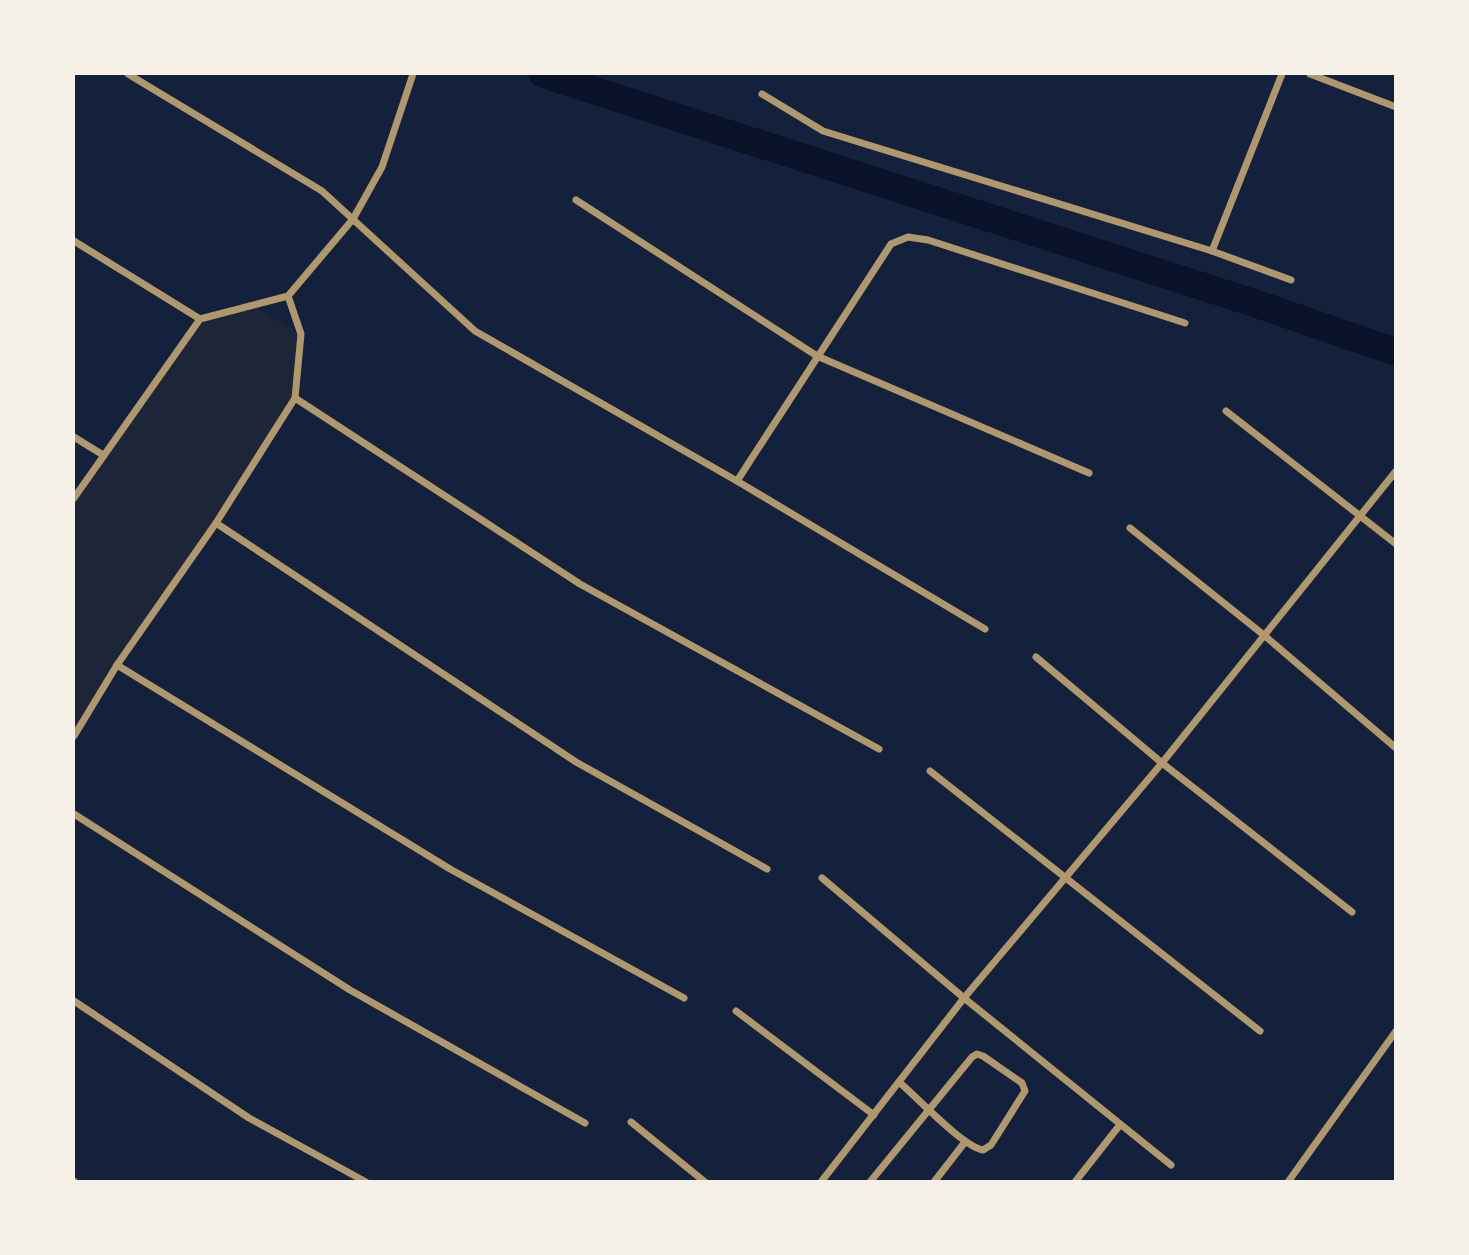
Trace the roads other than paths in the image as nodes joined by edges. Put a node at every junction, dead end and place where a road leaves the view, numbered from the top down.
1 (128, 74) edge
2 (413, 74) edge
3 (1282, 74) edge
4 (1310, 74) edge
5 (762, 94) dead end
6 (1395, 107) edge
7 (576, 200) dead end
8 (353, 219) junction
9 (74, 241) edge
10 (1212, 251) junction
11 (1291, 280) dead end
12 (288, 296) junction
13 (200, 319) junction
14 (1185, 323) dead end
15 (817, 356) junction
16 (295, 398) junction
17 (1226, 411) dead end
18 (74, 437) edge
19 (103, 455) junction
20 (1395, 471) edge
21 (1089, 473) dead end
22 (737, 481) junction
23 (74, 498) edge
24 (1359, 515) junction
25 (216, 523) junction
26 (1130, 528) dead end
27 (1395, 544) edge
28 (985, 629) dead end
29 (1265, 636) junction
30 (1036, 657) dead end
31 (117, 665) junction
32 (74, 736) edge
33 (1395, 748) edge
34 (878, 749) dead end
35 (1161, 763) junction
36 (930, 771) dead end
37 (74, 814) edge
38 (767, 869) dead end
39 (822, 878) dead end
40 (1066, 879) junction
41 (1352, 912) dead end
42 (684, 998) dead end
43 (964, 998) junction
44 (74, 1001) edge
45 (736, 1011) dead end
46 (1260, 1031) dead end
47 (1395, 1031) edge
48 (899, 1082) junction
49 (930, 1109) junction
50 (874, 1115) junction
51 (631, 1122) dead end
52 (585, 1123) dead end
53 (1119, 1126) junction
54 (965, 1142) junction
55 (1171, 1165) dead end
56 (366, 1181) edge
57 (705, 1181) edge
58 (821, 1181) edge
59 (870, 1181) edge
60 (934, 1181) edge
61 (1075, 1181) edge
62 (1288, 1181) edge

1 - 8 street
2 - 8 street
3 - 10 street
4 - 6 street
5 - 10 street
7 - 15 street
8 - 12 street
8 - 22 street
9 - 13 street
10 - 11 street
12 - 13 street
12 - 16 street
13 - 19 street
14 - 15 street
15 - 21 street
15 - 22 street
16 - 25 street
16 - 34 street
17 - 24 street
18 - 19 street
19 - 23 street
20 - 24 street
22 - 28 street
24 - 27 street
24 - 29 street
25 - 31 street
25 - 38 street
26 - 29 street
29 - 33 street
29 - 35 street
30 - 35 street
31 - 32 street
31 - 42 street
35 - 40 street
35 - 41 street
36 - 40 street
37 - 52 street
39 - 43 street
40 - 43 street
40 - 46 street
43 - 48 street
43 - 53 street
44 - 56 street
45 - 50 street
47 - 62 street
48 - 49 street
48 - 50 street
49 - 54 street
49 - 54 street
49 - 59 street
50 - 58 street
51 - 57 street
53 - 55 street
53 - 61 street
54 - 60 street

